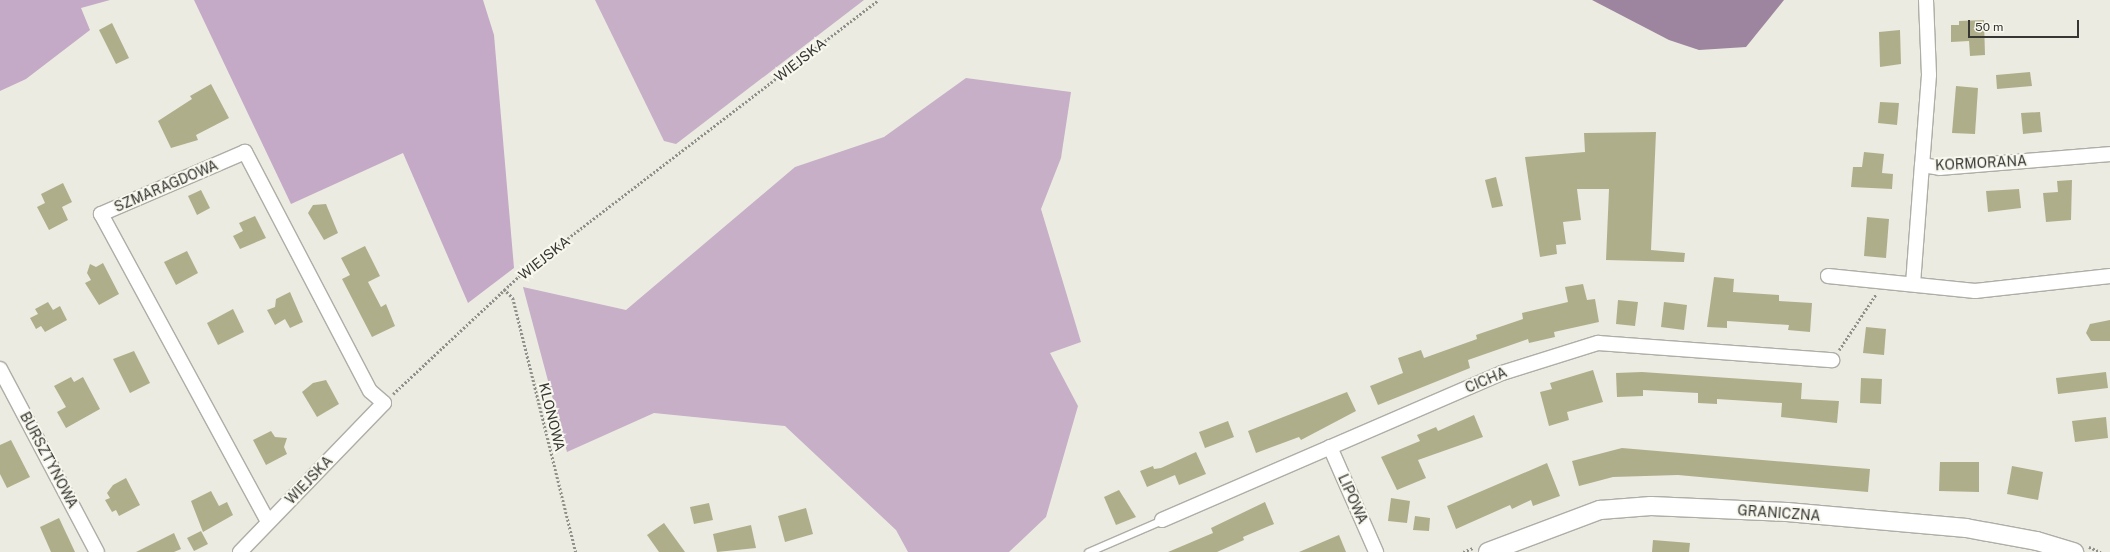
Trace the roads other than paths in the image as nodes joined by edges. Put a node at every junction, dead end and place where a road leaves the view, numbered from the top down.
1 (1926, 0) edge
2 (2110, 154) edge
3 (1922, 165) junction
4 (1828, 276) dead end
5 (2110, 276) edge
6 (1913, 284) junction
7 (1832, 360) road end
8 (0, 369) edge
9 (384, 403) joint
10 (1330, 447) junction
11 (1162, 520) joint
12 (268, 522) junction
13 (97, 552) edge
14 (240, 552) edge
15 (1088, 552) edge
16 (1376, 552) edge
17 (1488, 552) edge
18 (2074, 552) edge

1 - 3 street, KORMORANA
2 - 3 street, KORMORANA
3 - 6 street
4 - 6 street
5 - 6 street
7 - 10 street, CICHA
8 - 13 street, BURSZTYNOWA
9 - 12 street, WIEJSKA
9 - 12 street, SZMARAGDOWA
10 - 11 street, CICHA
10 - 16 street, LIPOWA
11 - 15 lane
12 - 14 street, WIEJSKA
17 - 18 street, GRANICZNA

